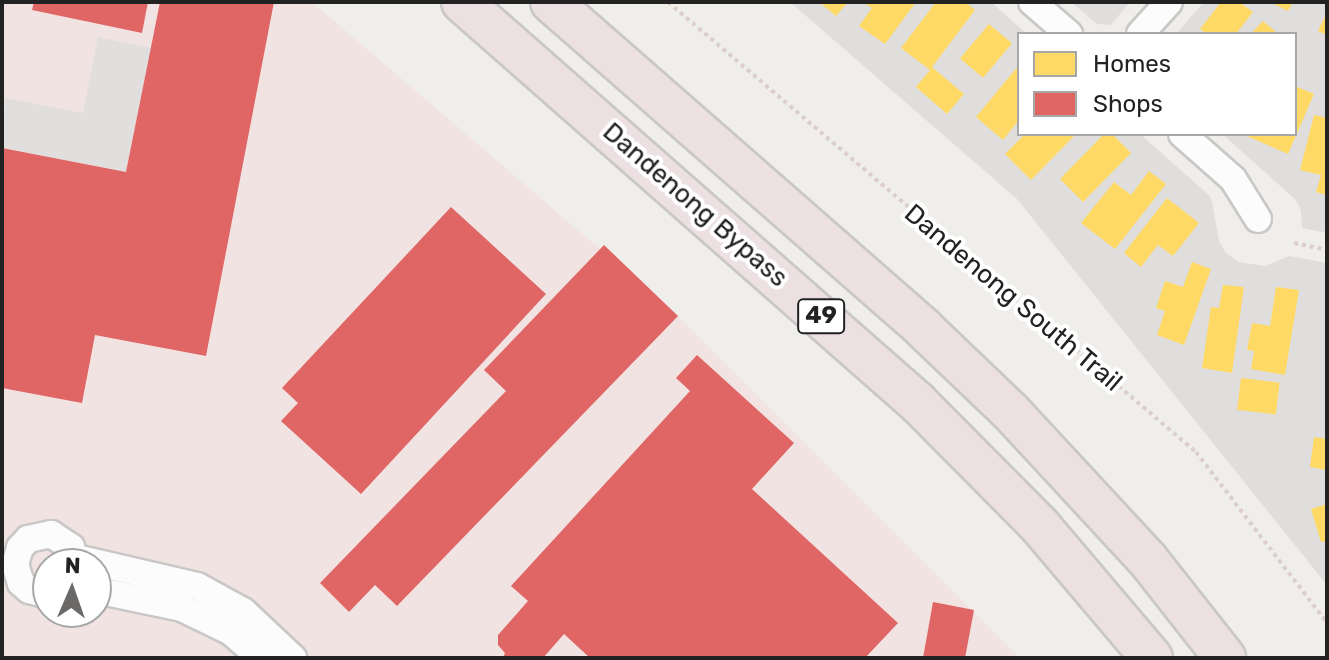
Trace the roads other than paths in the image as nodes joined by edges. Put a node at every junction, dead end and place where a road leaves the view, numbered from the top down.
1 (462, 2) edge
2 (551, 2) edge
3 (1032, 2) edge
4 (1169, 2) edge
5 (1067, 32) edge
6 (1142, 32) edge
7 (1184, 136) edge
8 (1258, 219) dead end
9 (71, 548) edge
10 (10, 559) edge
11 (112, 568) edge
12 (32, 591) edge
13 (112, 594) edge
14 (261, 658) edge
15 (293, 658) edge
16 (1152, 658) edge
17 (1225, 658) edge

1 - 16 highway, Dandenong Bypass / 49
2 - 17 highway, 49
3 - 5 street
4 - 6 street
7 - 8 street
9 - 10 street
10 - 12 street
11 - 15 street
13 - 14 street

